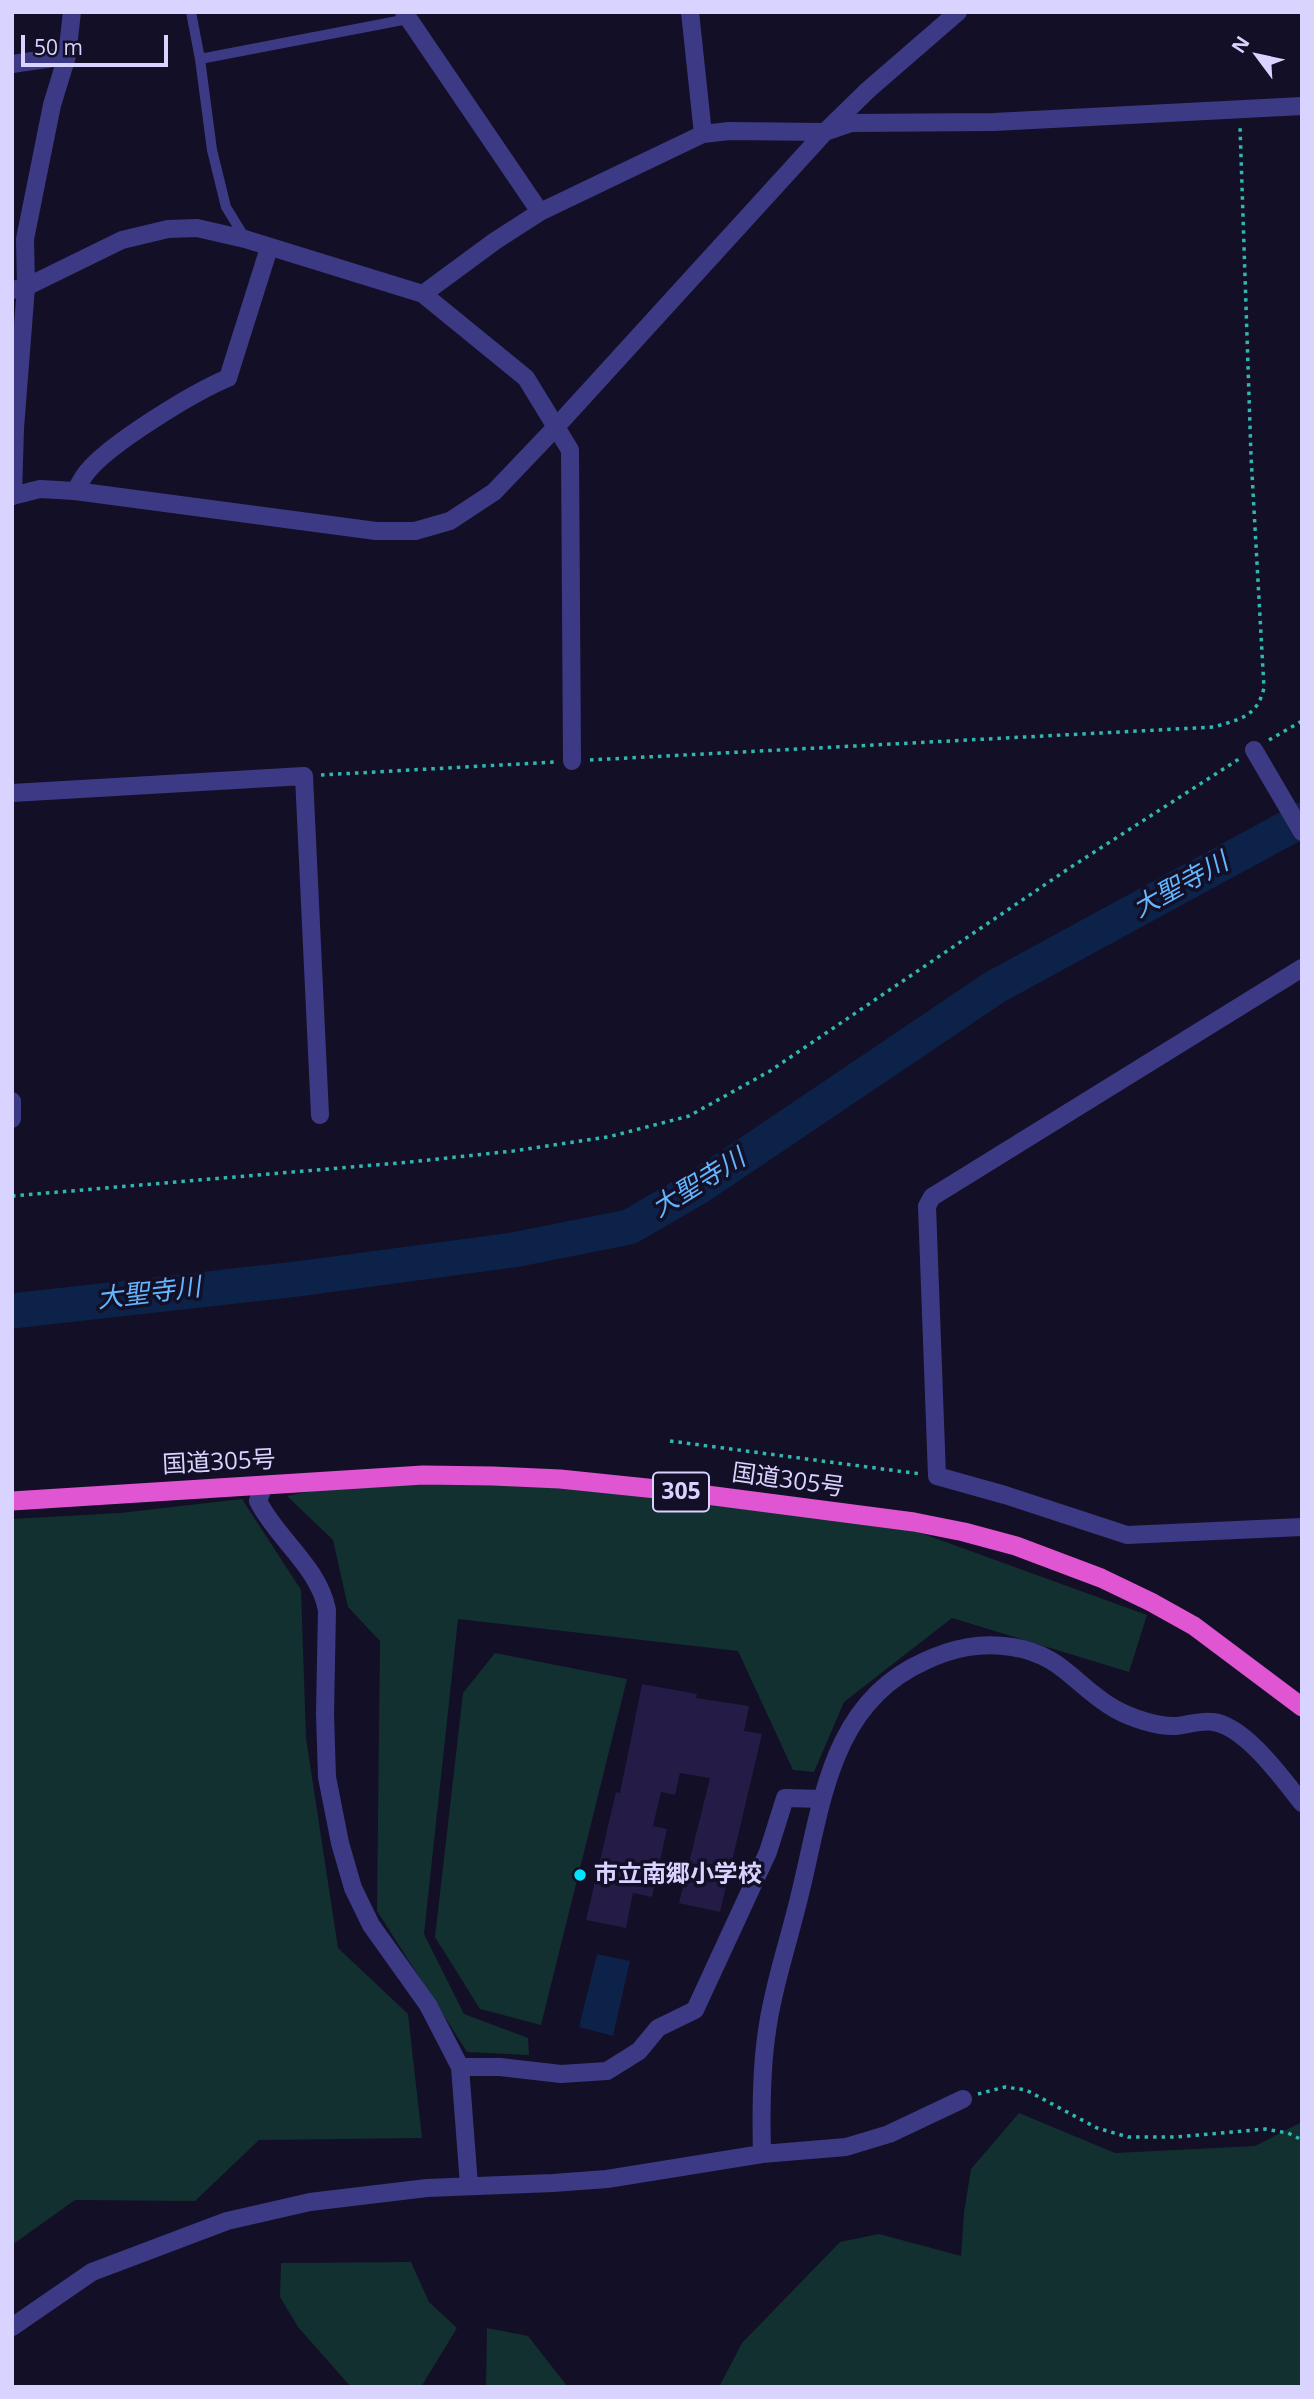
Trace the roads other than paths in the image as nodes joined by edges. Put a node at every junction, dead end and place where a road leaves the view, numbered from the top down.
1 (72, 12) edge
2 (191, 12) edge
3 (690, 12) edge
4 (958, 12) edge
5 (406, 15) edge
6 (67, 55) junction
7 (200, 59) junction
8 (12, 64) edge
9 (1302, 106) edge
10 (825, 132) junction
11 (703, 134) junction
12 (540, 212) junction
13 (245, 239) junction
14 (269, 248) junction
15 (19, 288) edge
16 (423, 295) junction
17 (556, 427) junction
18 (75, 491) junction
19 (13, 496) edge
20 (1254, 750) road end
21 (572, 761) road end
22 (12, 793) edge
23 (1302, 832) edge
24 (1302, 968) edge
25 (12, 1101) edge
26 (320, 1115) dead end
27 (12, 1119) edge
28 (264, 1485) junction
29 (12, 1501) edge
30 (1302, 1527) edge
31 (1302, 1707) edge
32 (822, 1800) junction
33 (1302, 1802) edge
34 (460, 2067) junction
35 (963, 2099) road end
36 (762, 2154) junction
37 (469, 2185) junction
38 (12, 2327) edge

1 - 6 street
2 - 7 lane
3 - 11 street
4 - 10 street
5 - 7 lane
5 - 12 street
6 - 8 street
6 - 15 street
7 - 13 lane
9 - 10 street
10 - 11 street
10 - 17 street
11 - 12 street
12 - 16 street
13 - 14 street
13 - 15 street
14 - 16 street
14 - 18 street
15 - 19 street
16 - 17 street
17 - 18 street
17 - 21 street
18 - 19 street
20 - 23 street
22 - 26 street
24 - 30 street
25 - 27 street
28 - 29 highway, 国道305号 / 305
28 - 31 highway, 国道305号 / 305
28 - 34 street
32 - 33 street
32 - 34 street
32 - 36 street
34 - 37 street
35 - 36 street
36 - 37 street
37 - 38 street

